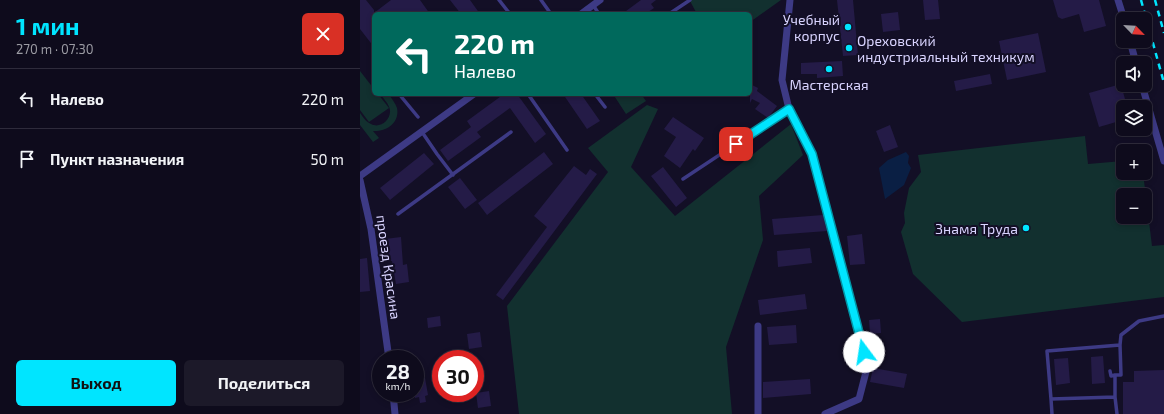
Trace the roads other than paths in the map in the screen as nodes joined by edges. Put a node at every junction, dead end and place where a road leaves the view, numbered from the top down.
1 (499, 0) edge
2 (541, 0) edge
3 (600, 0) edge
4 (690, 0) edge
5 (790, 0) edge
6 (1118, 0) edge
7 (593, 5) junction
8 (508, 12) edge
9 (550, 12) edge
10 (584, 12) edge
11 (598, 12) edge
12 (671, 12) edge
13 (1122, 12) edge
14 (1144, 92) edge
15 (401, 96) edge
16 (471, 96) edge
17 (529, 96) edge
18 (597, 96) edge
19 (605, 107) dead end
20 (789, 109) junction
21 (418, 117) dead end
22 (422, 132) junction
23 (511, 132) dead end
24 (567, 150) dead end
25 (1164, 161) edge
26 (453, 175) junction
27 (360, 176) edge
28 (683, 179) dead end
29 (360, 180) edge
30 (398, 214) dead end
31 (1164, 316) edge
32 (758, 326) dead end
33 (1120, 345) junction
34 (388, 350) edge
35 (1110, 371) dead end
36 (1115, 376) junction
37 (1115, 397) junction
38 (1050, 399) junction
39 (394, 402) edge
40 (395, 412) edge
41 (387, 414) edge
42 (758, 414) edge
43 (825, 414) edge
44 (1052, 414) edge
45 (1117, 414) edge

1 - 8 lane
2 - 9 lane
3 - 7 street
4 - 12 lane
5 - 20 street
6 - 13 street
7 - 10 street
7 - 11 lane
14 - 25 street
15 - 21 lane
16 - 22 street
17 - 24 lane
18 - 19 lane
20 - 28 lane
20 - 43 street
22 - 26 lane
22 - 27 street
23 - 26 lane
26 - 30 lane
29 - 34 street, проезд Красина
31 - 33 lane
32 - 42 street
33 - 36 lane
33 - 38 lane
35 - 36 lane
36 - 37 lane
37 - 38 lane
37 - 45 lane
38 - 44 lane
39 - 40 street
40 - 41 street

